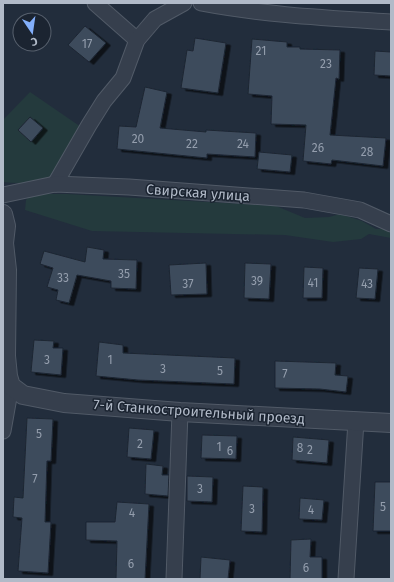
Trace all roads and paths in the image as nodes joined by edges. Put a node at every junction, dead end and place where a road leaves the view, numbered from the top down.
1 (95, 3) edge
2 (184, 3) edge
3 (201, 3) edge
4 (391, 22) edge
5 (137, 40) junction
6 (55, 184) junction
7 (3, 195) edge
8 (3, 214) edge
9 (391, 224) edge
10 (11, 386) junction
11 (180, 412) junction
12 (356, 421) junction
13 (391, 423) edge
14 (3, 431) edge
15 (174, 579) edge
16 (346, 579) edge

1 - 5 street
2 - 5 street
3 - 4 street
5 - 6 street
6 - 7 street, Свирская улица
6 - 9 street, Свирская улица
8 - 10 street
10 - 11 street, 7-й Станкостроительный проезд
10 - 14 street
11 - 12 street, 7-й Станкостроительный проезд
11 - 15 street
12 - 13 street, 7-й Станкостроительный проезд
12 - 16 street

